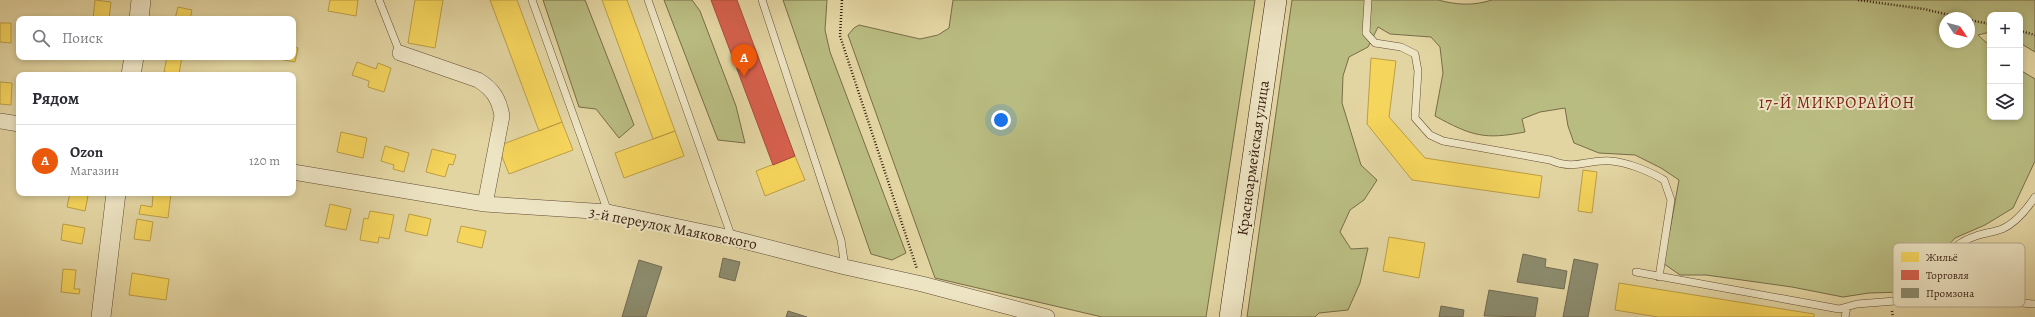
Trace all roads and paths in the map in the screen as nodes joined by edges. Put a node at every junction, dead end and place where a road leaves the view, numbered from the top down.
1 (141, 0) edge
2 (379, 0) edge
3 (532, 0) edge
4 (648, 0) edge
5 (762, 0) edge
6 (842, 0) edge
7 (1276, 0) edge
8 (1368, 0) edge
9 (1858, 0) edge
10 (1939, 13) edge
11 (138, 16) edge
12 (1975, 21) edge
13 (1987, 23) edge
14 (2023, 32) edge
15 (2035, 35) edge
16 (400, 53) joint
17 (134, 60) edge
18 (132, 72) edge
19 (0, 121) edge
20 (16, 124) edge
21 (296, 172) edge
22 (116, 196) edge
23 (2035, 197) edge
24 (485, 204) junction
25 (608, 212) junction
26 (732, 238) junction
27 (1959, 243) edge
28 (845, 267) junction
29 (1636, 272) dead end
30 (1659, 277) junction
31 (922, 284) junction
32 (1893, 301) edge
33 (2025, 303) edge
34 (2035, 304) edge
35 (1847, 307) junction
36 (101, 317) edge
37 (1047, 317) edge
38 (1230, 317) edge
39 (1845, 317) edge

1 - 11 street
2 - 16 lane
3 - 25 lane
4 - 26 lane
5 - 28 lane
6 - 31 path
7 - 38 main road, Красноармейская улица
8 - 30 lane
9 - 10 path
12 - 13 path
14 - 15 path
16 - 24 street
17 - 18 street
19 - 20 street
21 - 24 street, 3-й переулок Маяковского
22 - 36 street
23 - 27 lane
24 - 25 street, 3-й переулок Маяковского
25 - 26 street, 3-й переулок Маяковского
26 - 28 street, 3-й переулок Маяковского
28 - 31 street, 3-й переулок Маяковского
29 - 30 lane
30 - 35 lane
31 - 37 street, 3-й переулок Маяковского
32 - 35 lane
33 - 34 lane
35 - 39 lane

